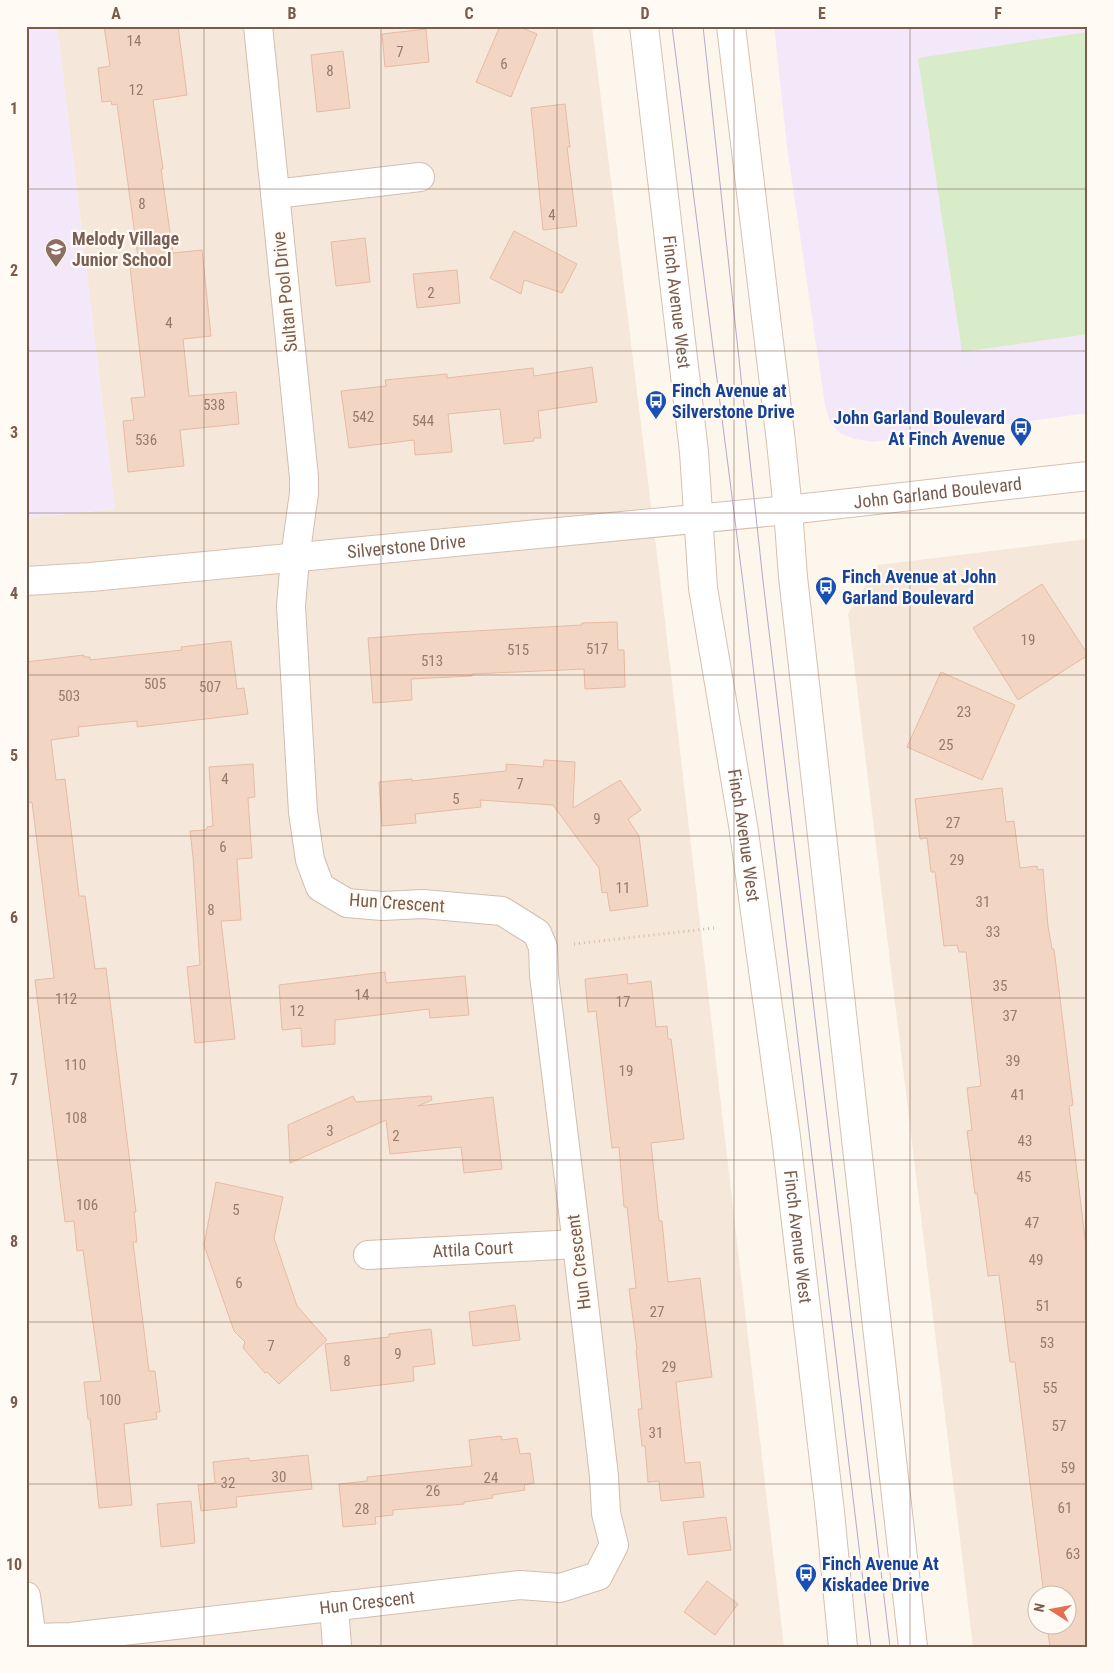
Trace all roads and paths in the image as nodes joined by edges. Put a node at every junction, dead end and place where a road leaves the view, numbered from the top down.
1 (258, 26) edge
2 (644, 26) edge
3 (731, 26) edge
4 (420, 177) dead end
5 (276, 194) junction
6 (1088, 476) edge
7 (788, 510) junction
8 (698, 518) junction
9 (295, 558) junction
10 (26, 581) edge
11 (714, 928) dead end
12 (543, 947) junction
13 (577, 1244) junction
14 (368, 1255) dead end
15 (26, 1596) edge
16 (334, 1606) junction
17 (32, 1642) edge
18 (337, 1647) edge
19 (843, 1647) edge
20 (913, 1647) edge

1 - 5 street, Sultan Pool Drive
2 - 8 street, Finch Avenue West
3 - 7 street
4 - 5 street
5 - 9 street, Sultan Pool Drive
6 - 7 street, John Garland Boulevard
7 - 8 street, Silverstone Drive
7 - 20 street
8 - 9 street, Silverstone Drive
8 - 19 street, Finch Avenue West
9 - 10 street, Silverstone Drive
9 - 12 street, Hun Crescent
11 - 12 path
12 - 13 street, Hun Crescent
13 - 14 street, Attila Court
13 - 16 street, Hun Crescent
15 - 17 street
16 - 17 street, Hun Crescent
16 - 18 street

